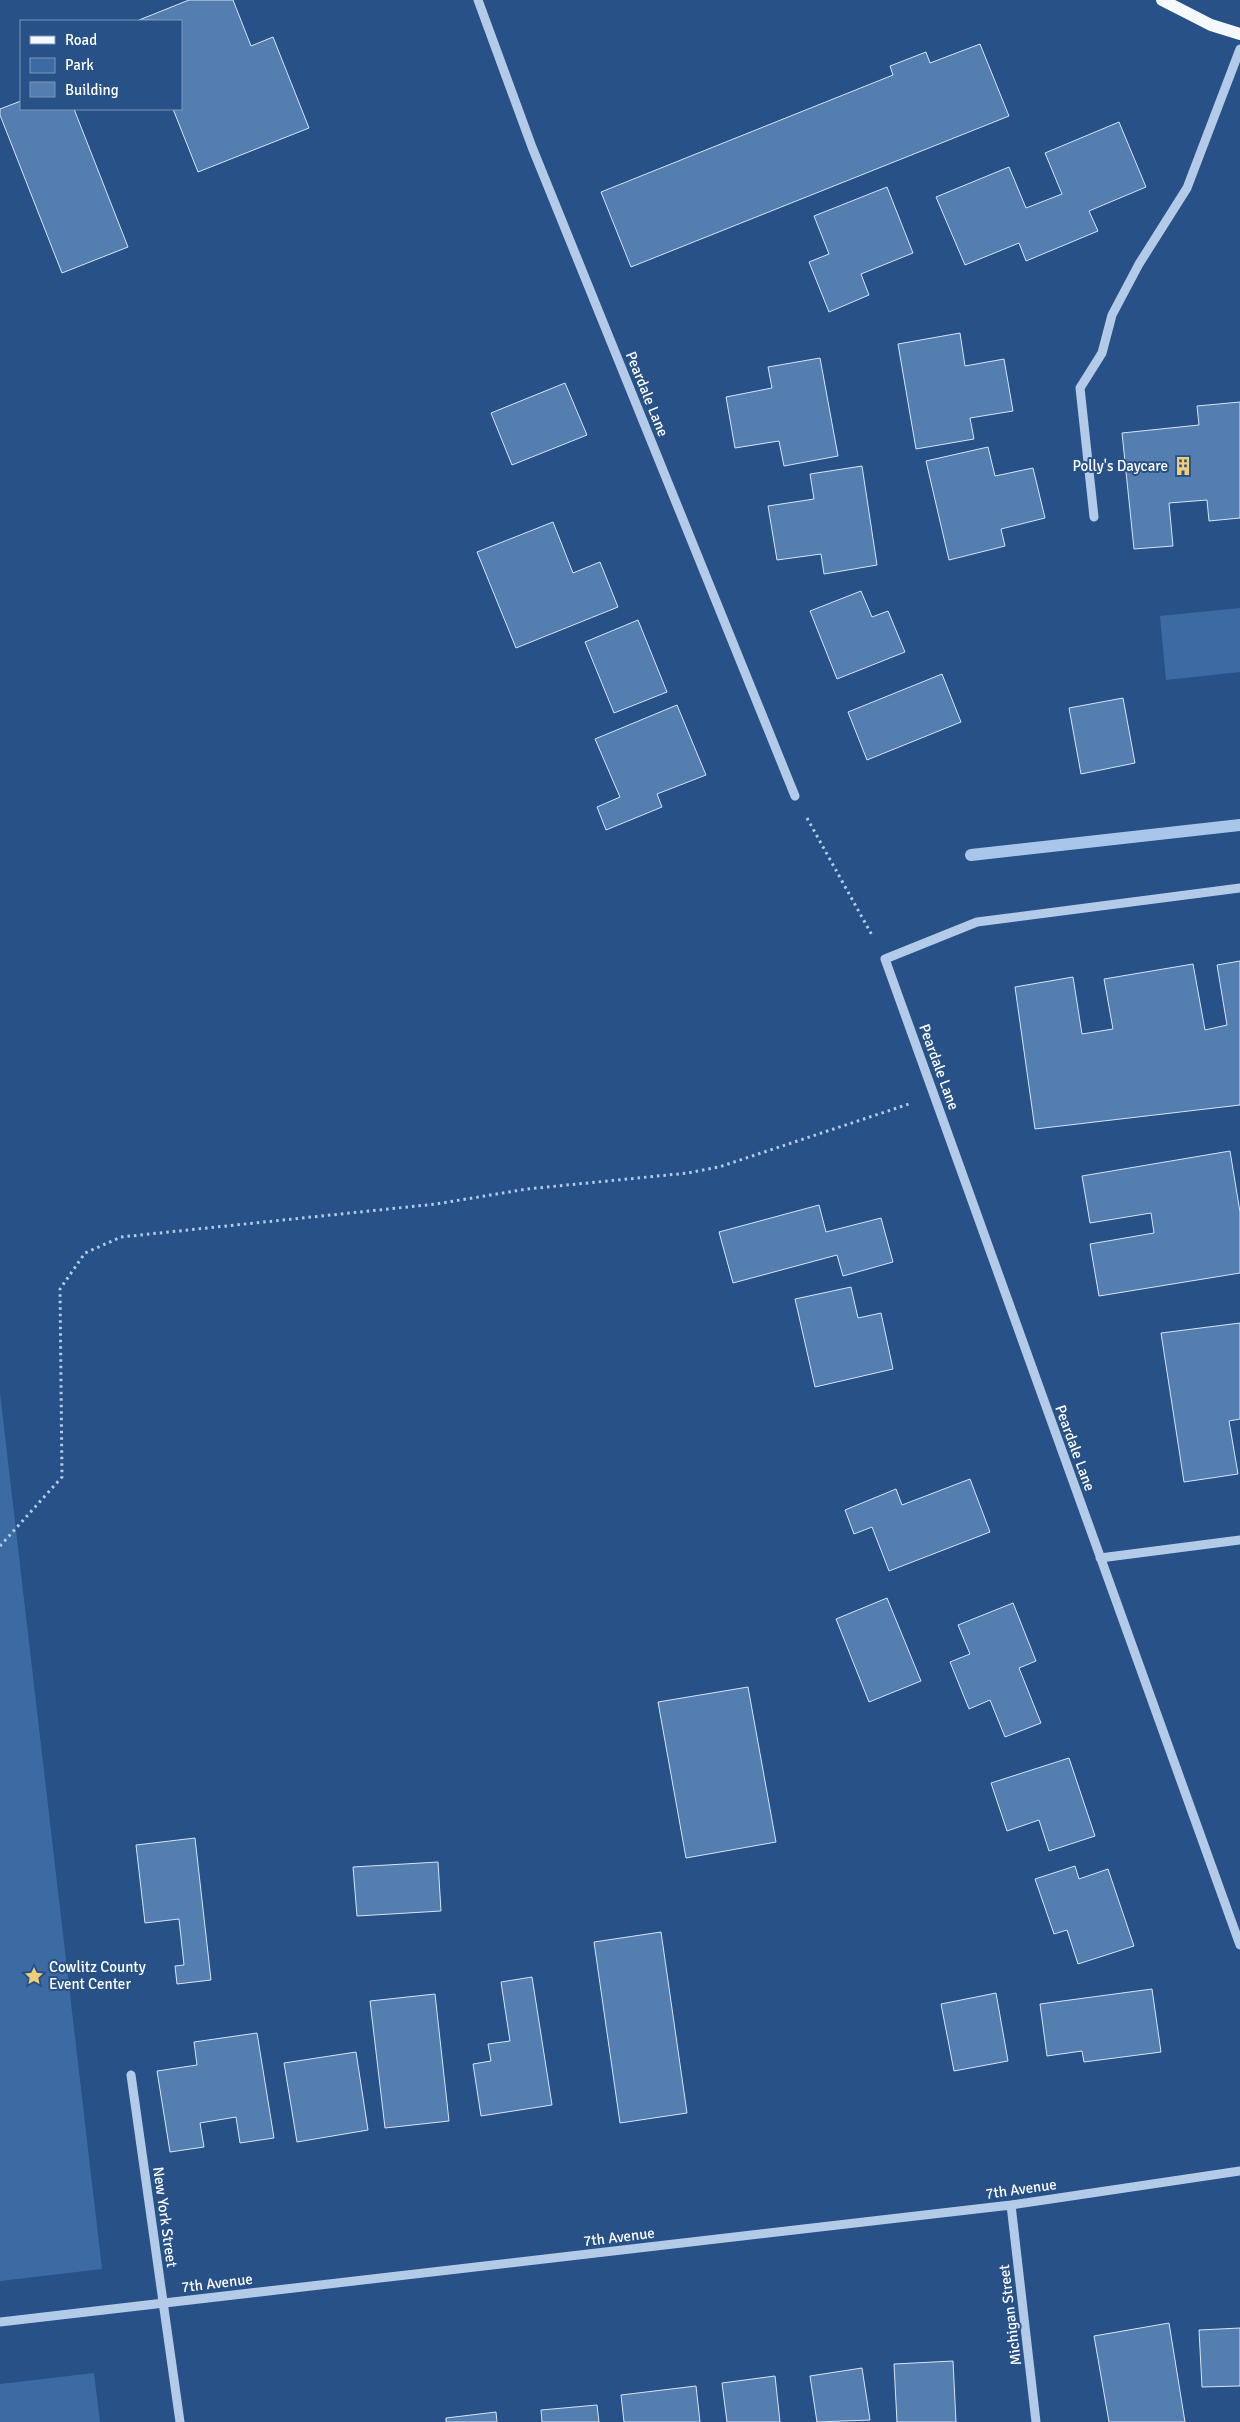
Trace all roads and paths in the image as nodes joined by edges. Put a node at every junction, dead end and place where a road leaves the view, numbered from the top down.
1 (478, 0) edge
2 (1162, 0) edge
3 (1240, 34) edge
4 (1240, 50) edge
5 (1094, 517) dead end
6 (795, 796) joint
7 (1240, 888) edge
8 (885, 959) junction
9 (935, 1096) junction
10 (1240, 1540) edge
11 (0, 1546) edge
12 (1100, 1558) junction
13 (1240, 1945) edge
14 (131, 2075) dead end
15 (1240, 2170) edge
16 (1011, 2205) junction
17 (164, 2303) junction
18 (0, 2322) edge
19 (180, 2422) edge
20 (1036, 2422) edge

1 - 6 street, Peardale Lane
2 - 3 main road
4 - 5 street
6 - 8 path
7 - 8 street
8 - 9 street, Peardale Lane
9 - 11 path
9 - 12 street, Peardale Lane
10 - 12 street
12 - 13 street, Peardale Lane
14 - 17 street, New York Street
15 - 16 street, 7th Avenue
16 - 17 street, 7th Avenue
16 - 20 street, Michigan Street
17 - 18 street, 7th Avenue
17 - 19 street, New York Street

